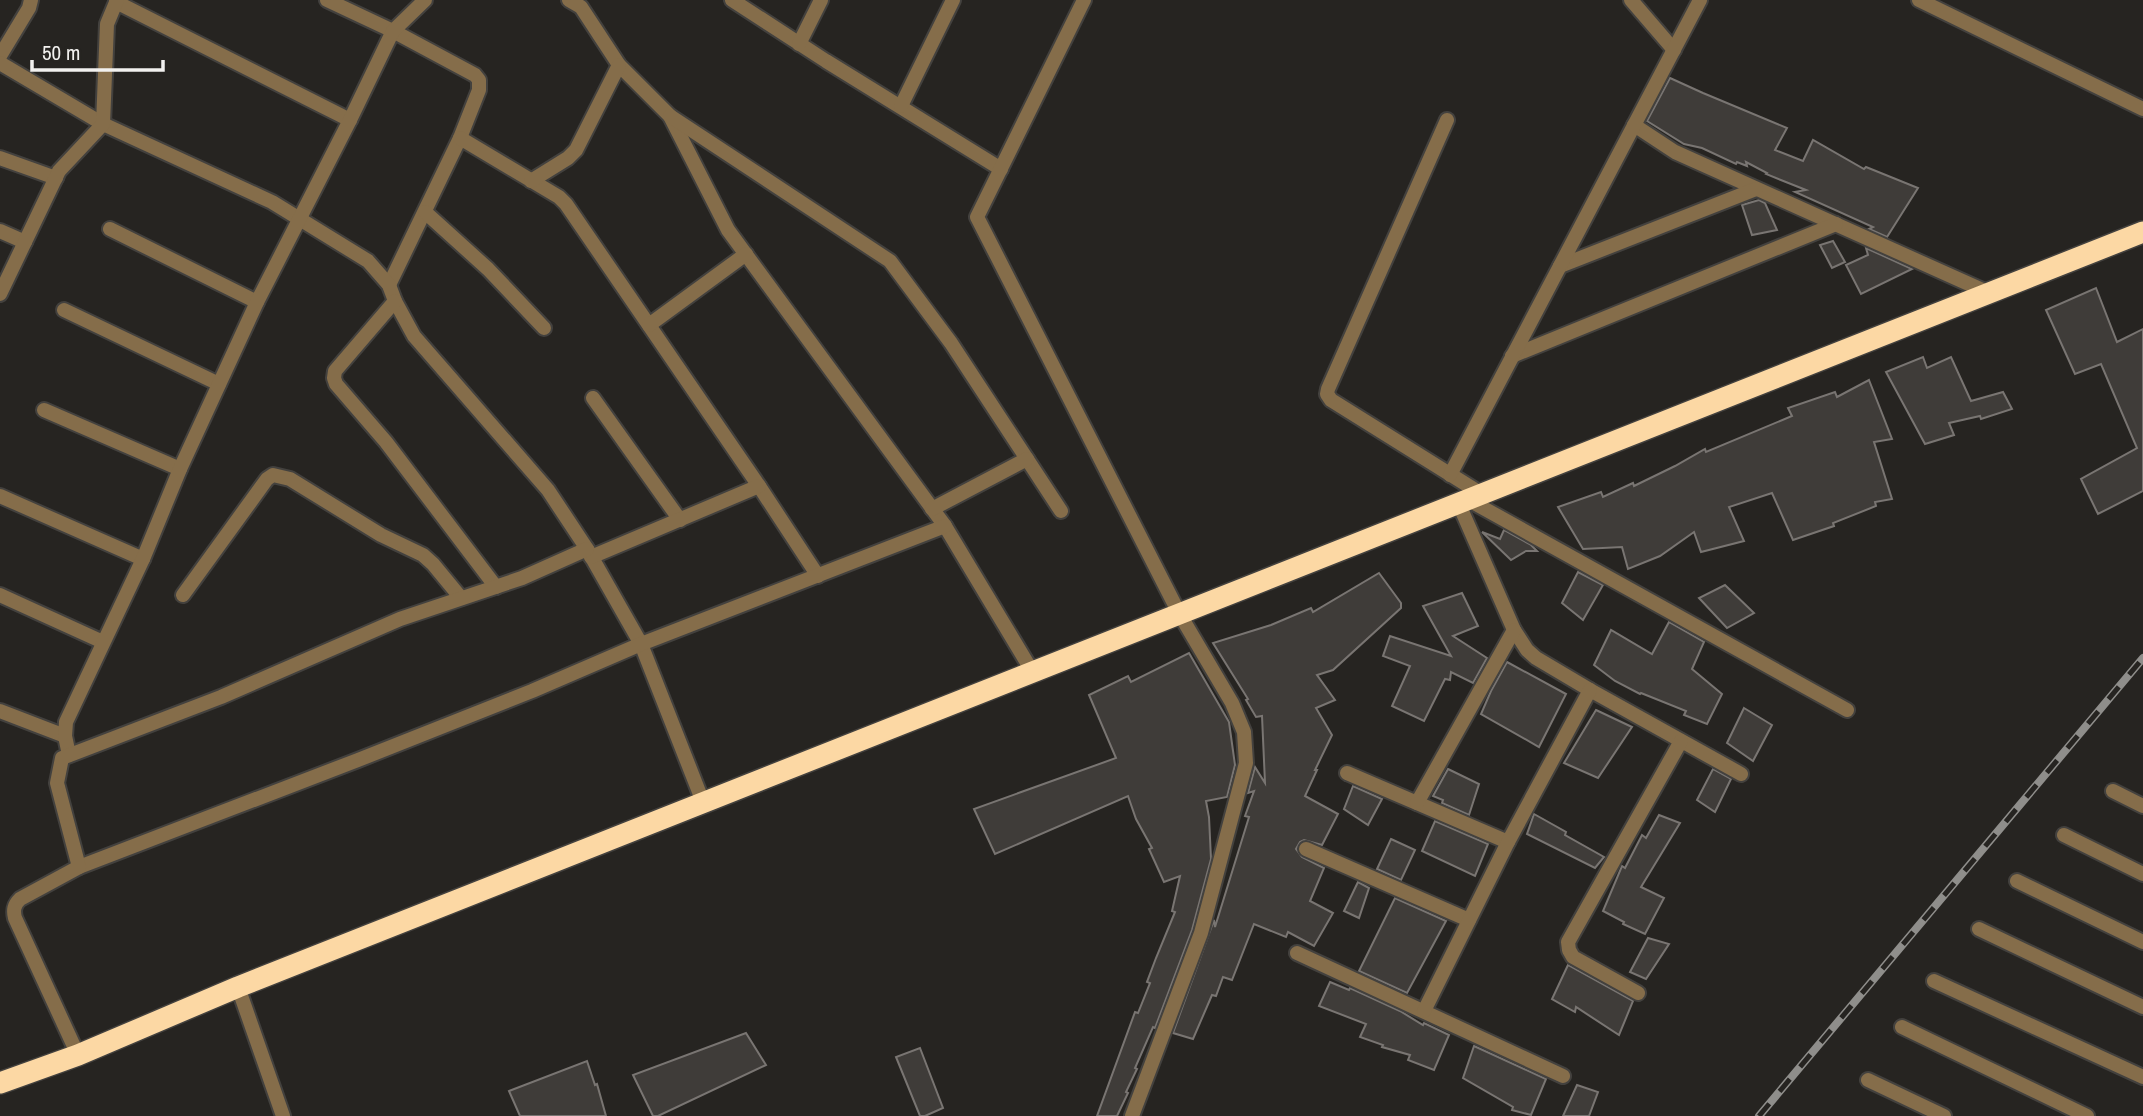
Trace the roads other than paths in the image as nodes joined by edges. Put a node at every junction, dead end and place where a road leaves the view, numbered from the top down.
1 (31, 0) edge
2 (327, 0) edge
3 (425, 0) edge
4 (569, 0) edge
5 (732, 0) edge
6 (821, 0) edge
7 (953, 0) edge
8 (1084, 0) edge
9 (1632, 0) edge
10 (1700, 0) edge
11 (1919, 0) edge
12 (116, 1) edge
13 (393, 31) junction
14 (799, 44) junction
15 (1674, 50) junction
16 (0, 56) edge
17 (0, 62) edge
18 (619, 65) junction
19 (901, 106) junction
20 (2143, 109) edge
21 (670, 116) junction
22 (350, 120) junction
23 (1447, 120) dead end
24 (103, 124) junction
25 (1634, 125) junction
26 (460, 138) junction
27 (0, 158) edge
28 (1001, 169) junction
29 (55, 178) junction
30 (531, 181) junction
31 (1756, 189) junction
32 (425, 212) junction
33 (299, 218) junction
34 (1836, 224) junction
35 (110, 229) dead end
36 (0, 231) edge
37 (2143, 232) edge
38 (25, 242) junction
39 (746, 254) junction
40 (1560, 267) junction
41 (389, 285) junction
42 (1989, 293) junction
43 (0, 294) edge
44 (396, 301) junction
45 (257, 302) junction
46 (64, 310) dead end
47 (649, 325) junction
48 (544, 328) dead end
49 (1512, 356) junction
50 (219, 384) junction
51 (593, 398) dead end
52 (44, 410) dead end
53 (1027, 459) junction
54 (180, 469) junction
55 (1450, 475) junction
56 (759, 486) junction
57 (0, 496) edge
58 (1468, 498) junction
59 (932, 509) junction
60 (1060, 511) dead end
61 (680, 520) junction
62 (945, 527) junction
63 (589, 553) junction
64 (143, 559) junction
65 (818, 576) junction
66 (496, 587) junction
67 (183, 594) dead end
68 (0, 596) edge
69 (461, 598) junction
70 (1179, 613) junction
71 (1514, 630) junction
72 (103, 642) junction
73 (641, 644) junction
74 (1032, 671) junction
75 (1590, 690) junction
76 (1847, 710) dead end
77 (0, 711) edge
78 (65, 736) junction
79 (1681, 741) junction
80 (69, 755) junction
81 (1347, 773) dead end
82 (1741, 774) dead end
83 (2113, 791) dead end
84 (703, 802) junction
85 (1416, 803) junction
86 (2143, 806) edge
87 (2064, 835) dead end
88 (1508, 842) junction
89 (1306, 849) dead end
90 (79, 867) junction
91 (2143, 874) edge
92 (2017, 881) dead end
93 (1469, 920) junction
94 (1979, 929) dead end
95 (2143, 942) edge
96 (1297, 953) dead end
97 (1934, 981) dead end
98 (237, 987) junction
99 (1638, 993) dead end
100 (2143, 1007) edge
101 (1424, 1011) junction
102 (1902, 1027) dead end
103 (78, 1055) junction
104 (1563, 1076) dead end
105 (2143, 1077) edge
106 (1868, 1080) dead end
107 (0, 1083) edge
108 (283, 1116) edge
109 (1132, 1116) edge
110 (1944, 1116) edge
111 (2087, 1116) edge

1 - 16 street
2 - 13 street
3 - 13 street
4 - 18 street
5 - 14 street
6 - 14 street
7 - 19 street
8 - 28 street
9 - 15 street
10 - 15 street
11 - 20 street
12 - 22 street
12 - 24 street
13 - 22 street
13 - 26 street
14 - 19 street
15 - 25 street
17 - 24 street
18 - 21 street
18 - 30 street
19 - 28 street
21 - 39 street
21 - 53 street
22 - 33 street
23 - 55 street
24 - 29 street
24 - 33 street
25 - 31 street
25 - 40 street
26 - 30 street
26 - 32 street
27 - 29 street
28 - 70 street
29 - 38 street
30 - 47 street
31 - 34 street
31 - 40 street
32 - 41 street
32 - 48 street
33 - 41 street
33 - 45 street
34 - 42 street
34 - 49 street
35 - 45 street
36 - 38 street
37 - 42 highway
38 - 43 street
39 - 47 street
39 - 59 street
40 - 49 street
41 - 44 street
42 - 58 highway
44 - 63 street
44 - 66 street
45 - 50 street
46 - 50 street
47 - 56 street
49 - 55 street
50 - 54 street
51 - 61 street
52 - 54 street
53 - 59 street
53 - 60 street
54 - 64 street
55 - 58 street
56 - 61 street
56 - 65 street
57 - 64 street
58 - 70 highway
58 - 71 street
58 - 76 street
59 - 62 street
61 - 63 street
62 - 65 street
62 - 74 street
63 - 66 street
63 - 73 street
64 - 72 street
65 - 73 street
66 - 69 street
67 - 69 street
68 - 72 street
69 - 80 street
70 - 74 highway
70 - 109 street
71 - 75 street
71 - 85 street
72 - 78 street
73 - 84 street
73 - 90 street
74 - 84 highway
75 - 79 street
75 - 88 street
77 - 78 street
78 - 80 street
79 - 82 street
79 - 99 street
80 - 90 street
81 - 85 street
83 - 86 street
84 - 98 highway
85 - 88 street
87 - 91 street
88 - 93 street
89 - 93 street
90 - 103 street
92 - 95 street
93 - 101 street
94 - 100 street
96 - 101 street
97 - 105 street
98 - 103 highway
98 - 108 street
101 - 104 street
102 - 111 street
103 - 107 highway
106 - 110 street

